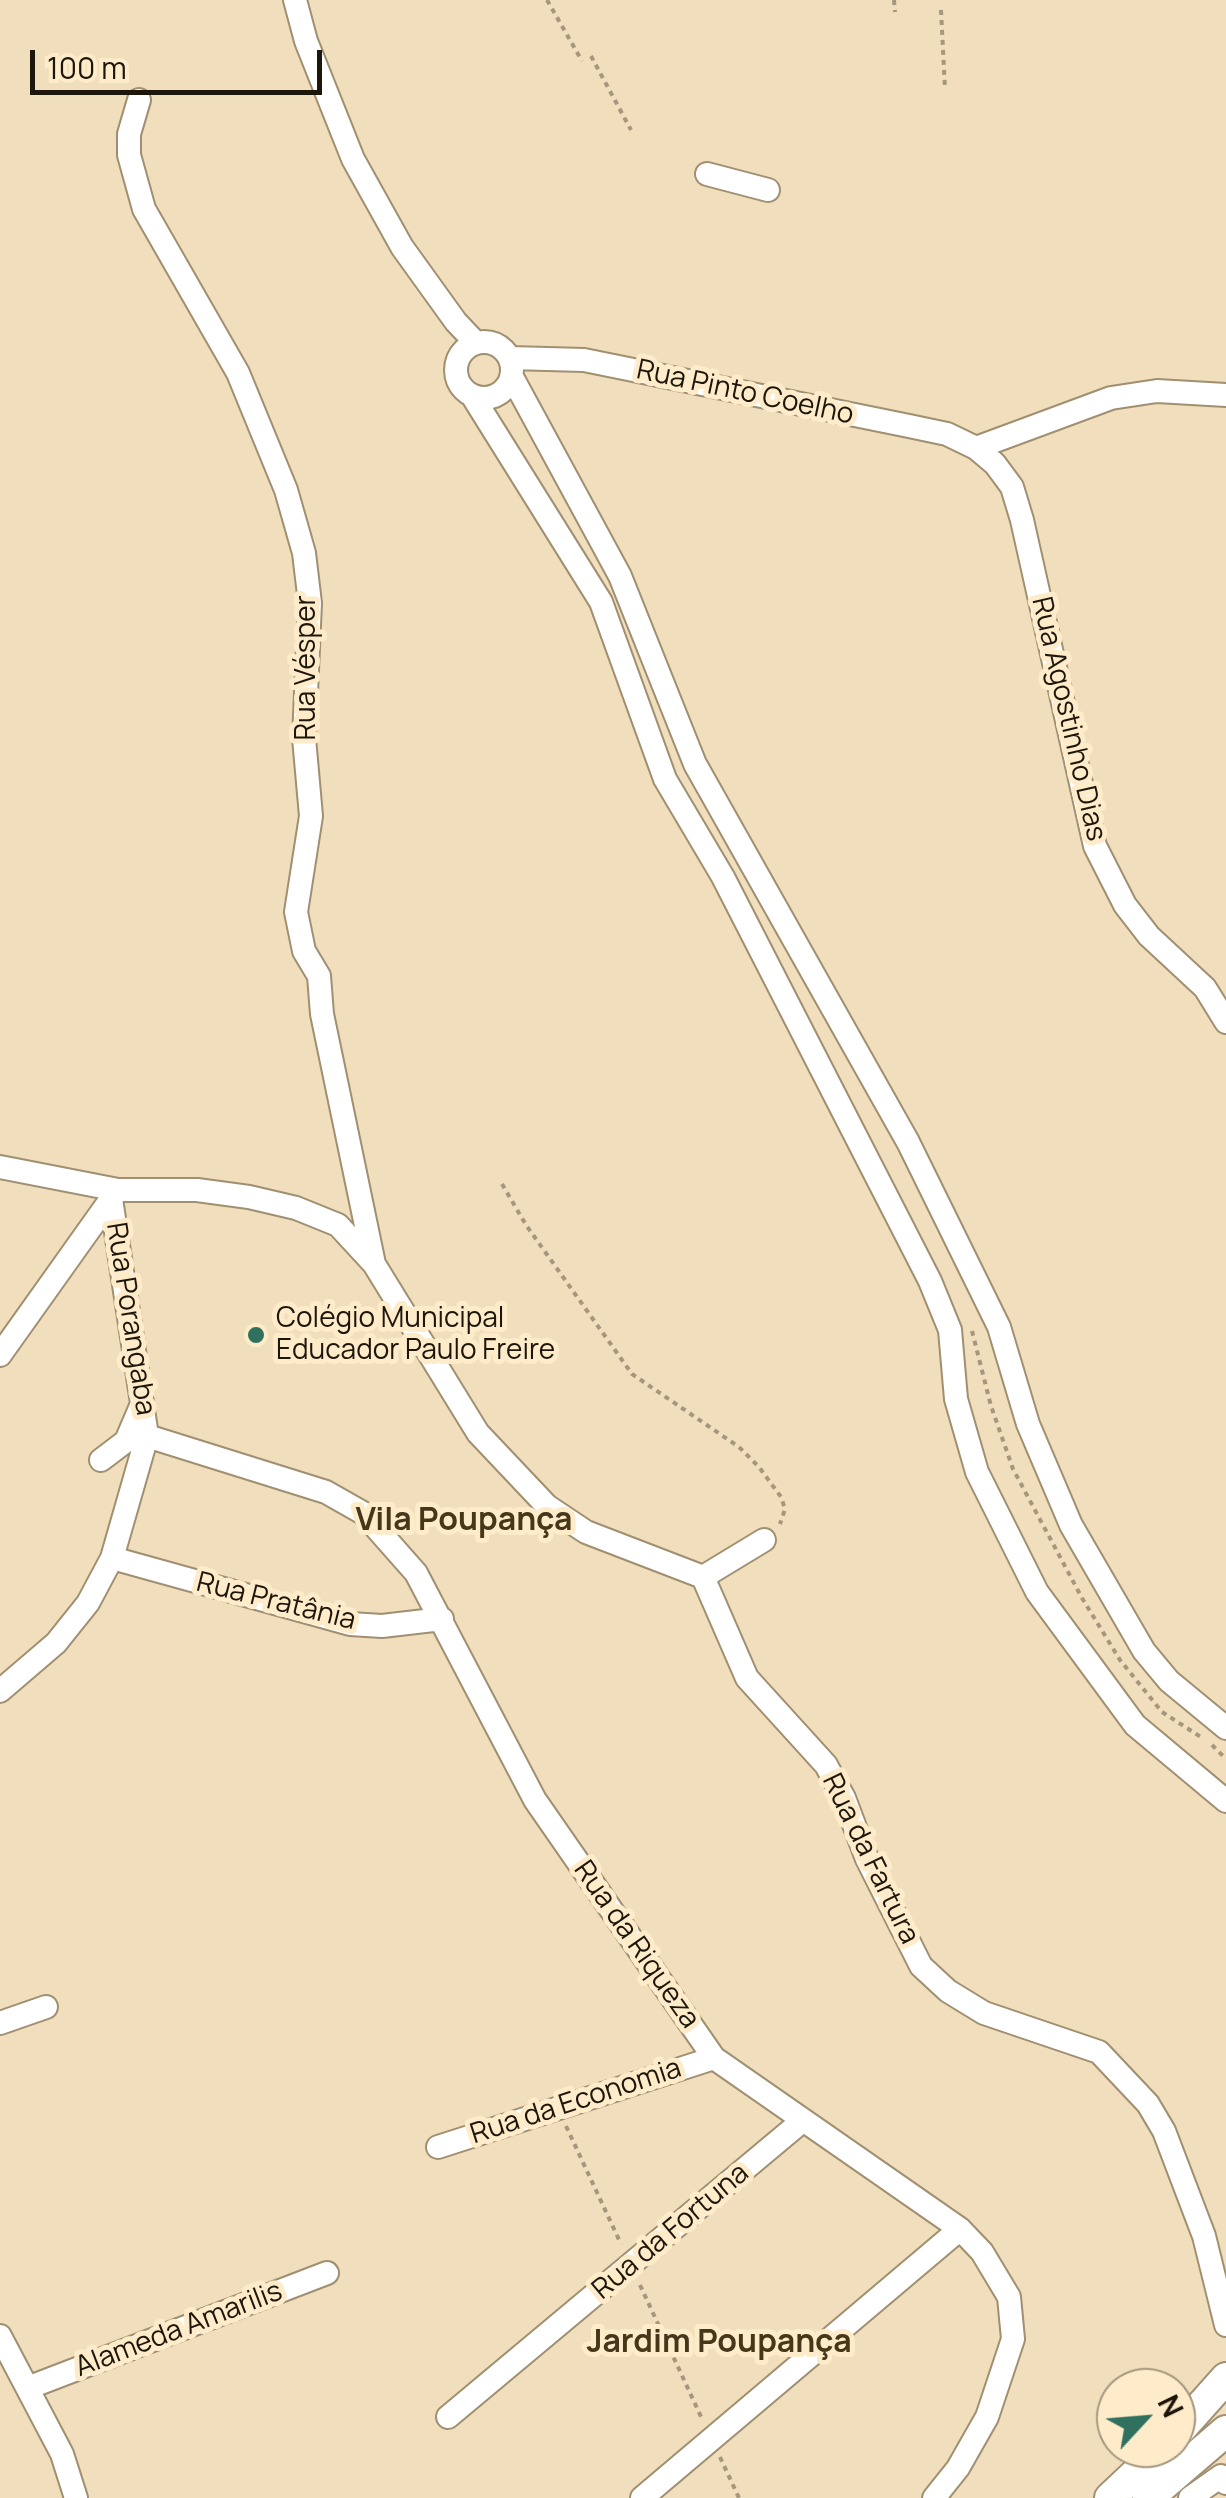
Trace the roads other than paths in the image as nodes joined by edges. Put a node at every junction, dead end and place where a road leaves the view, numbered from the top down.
1 (295, 0) edge
2 (138, 100) dead end
3 (707, 174) dead end
4 (768, 190) dead end
5 (476, 343) junction
6 (511, 367) junction
7 (1226, 396) edge
8 (473, 397) junction
9 (976, 448) junction
10 (1226, 1022) edge
11 (0, 1167) edge
12 (114, 1194) junction
13 (374, 1264) junction
14 (0, 1355) edge
15 (143, 1392) junction
16 (147, 1436) junction
17 (101, 1460) dead end
18 (764, 1540) road end
19 (112, 1558) junction
20 (703, 1577) junction
21 (442, 1619) junction
22 (0, 1691) edge
23 (1226, 1728) edge
24 (1226, 1801) edge
25 (46, 2007) dead end
26 (0, 2023) edge
27 (714, 2058) junction
28 (801, 2122) junction
29 (438, 2147) dead end
30 (960, 2230) junction
31 (327, 2273) dead end
32 (1224, 2302) edge
33 (1226, 2325) edge
34 (0, 2336) edge
35 (1226, 2378) edge
36 (30, 2387) junction
37 (1196, 2412) edge
38 (448, 2417) dead end
39 (1226, 2431) edge
40 (1141, 2468) edge
41 (1226, 2483) edge
42 (76, 2498) edge
43 (642, 2498) edge
44 (934, 2498) edge
45 (1110, 2498) edge
46 (1148, 2498) edge
47 (1190, 2498) edge

1 - 5 street
2 - 13 street, Rua Vésper
3 - 4 street
5 - 6 street
5 - 8 street
6 - 8 street
6 - 9 street, Rua Pinto Coelho
6 - 23 street
7 - 9 street
8 - 24 street
9 - 10 street, Rua Agostinho Dias
11 - 12 street
12 - 13 street
12 - 14 street
12 - 15 street, Rua Porangaba
13 - 20 street
15 - 16 street, Rua Porangaba
15 - 17 street
16 - 19 street, Rua Porangaba
16 - 21 street, Rua da Riqueza
18 - 20 street
19 - 21 street, Rua Pratânia
19 - 22 street, Rua Porangaba
20 - 32 street, Rua da Fartura
21 - 27 street, Rua da Riqueza
25 - 26 street
27 - 28 street, Rua da Riqueza
27 - 29 street, Rua da Economia
28 - 30 street, Rua da Riqueza
28 - 38 street, Rua da Fortuna
30 - 43 street
30 - 44 street, Rua da Riqueza
31 - 36 street, Alameda Amarilis
32 - 33 street, Rua da Fartura
34 - 36 street
35 - 37 main road
36 - 42 street
39 - 46 main road
40 - 45 main road
41 - 47 street

